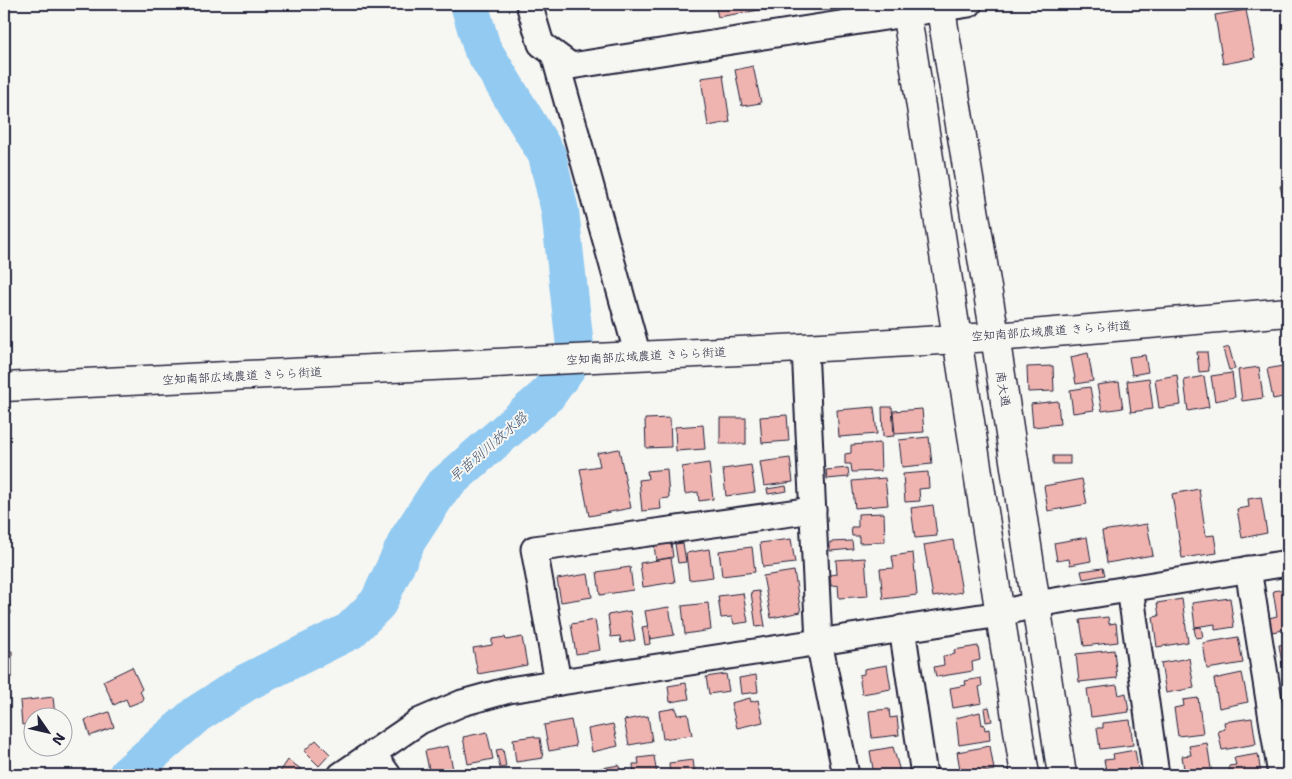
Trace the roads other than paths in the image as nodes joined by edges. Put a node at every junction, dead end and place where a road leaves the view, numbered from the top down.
1 (528, 4) edge
2 (969, 4) edge
3 (941, 6) edge
4 (905, 9) edge
5 (554, 54) junction
6 (1288, 312) edge
7 (995, 336) junction
8 (957, 337) junction
9 (806, 348) junction
10 (638, 356) junction
11 (4, 387) edge
12 (813, 510) junction
13 (1288, 563) edge
14 (1248, 569) junction
15 (1130, 588) junction
16 (1036, 604) junction
17 (1000, 614) junction
18 (902, 628) junction
19 (819, 642) junction
20 (558, 682) junction
21 (373, 754) junction
22 (341, 775) edge
23 (388, 775) edge
24 (846, 775) edge
25 (924, 775) edge
26 (1026, 775) edge
27 (1062, 775) edge
28 (1156, 775) edge
29 (1282, 775) edge

1 - 5 street
2 - 3 street
3 - 4 street
3 - 7 main road, 南大通
4 - 5 street
4 - 8 main road
5 - 10 street
6 - 7 main road, 空知南部広域農道 きらら街道
7 - 8 main road, 空知南部広域農道 きらら街道
7 - 16 main road, 南大通
8 - 9 main road, 空知南部広域農道 きらら街道
8 - 17 main road
9 - 10 main road, 空知南部広域農道 きらら街道
9 - 12 street
10 - 11 main road, 空知南部広域農道 きらら街道
12 - 19 street
12 - 20 street
13 - 14 street
14 - 15 street
14 - 29 street
15 - 16 street
15 - 28 street
16 - 17 street
16 - 27 main road, 南大通
17 - 18 street
17 - 26 main road
18 - 19 street
18 - 25 street
19 - 20 street
19 - 24 street
20 - 21 street
21 - 22 street
21 - 23 street

